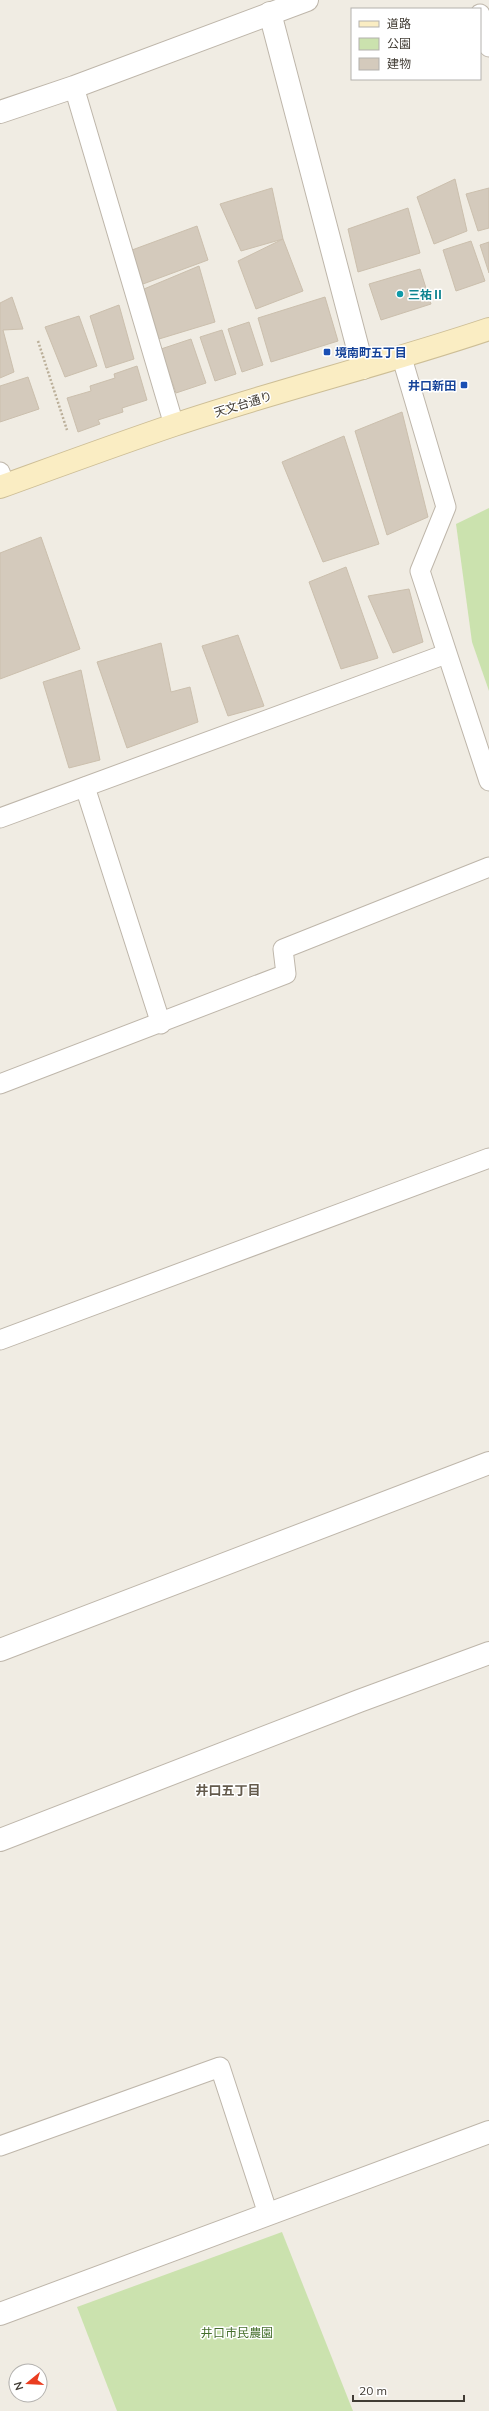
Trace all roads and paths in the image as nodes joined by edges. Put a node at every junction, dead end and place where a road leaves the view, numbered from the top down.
1 (307, 0) edge
2 (270, 13) junction
3 (481, 18) edge
4 (489, 47) edge
5 (74, 87) junction
6 (0, 112) edge
7 (489, 329) edge
8 (38, 341) dead end
9 (402, 358) junction
10 (363, 368) junction
11 (174, 425) junction
12 (77, 459) junction
13 (2, 481) edge
14 (446, 654) junction
15 (489, 781) edge
16 (85, 787) junction
17 (0, 818) edge
18 (489, 867) edge
19 (160, 1024) junction
20 (0, 1084) edge
21 (489, 1158) edge
22 (0, 1340) edge
23 (489, 1463) edge
24 (0, 1650) edge
25 (489, 1653) edge
26 (0, 1840) edge
27 (489, 2132) edge
28 (0, 2146) edge
29 (268, 2214) junction
30 (0, 2314) edge

1 - 2 street
2 - 5 street
2 - 10 street
3 - 4 lane
5 - 6 street
5 - 11 lane
7 - 9 main road, 天文台通り
8 - 12 path
9 - 10 main road, 天文台通り
9 - 14 lane
10 - 11 main road, 天文台通り
11 - 12 main road, 天文台通り
12 - 13 main road, 天文台通り
14 - 15 lane
14 - 16 lane
16 - 17 lane
16 - 19 lane
18 - 19 lane
19 - 20 lane
21 - 22 lane
23 - 24 street
25 - 26 street
27 - 29 street
28 - 29 lane
29 - 30 street

